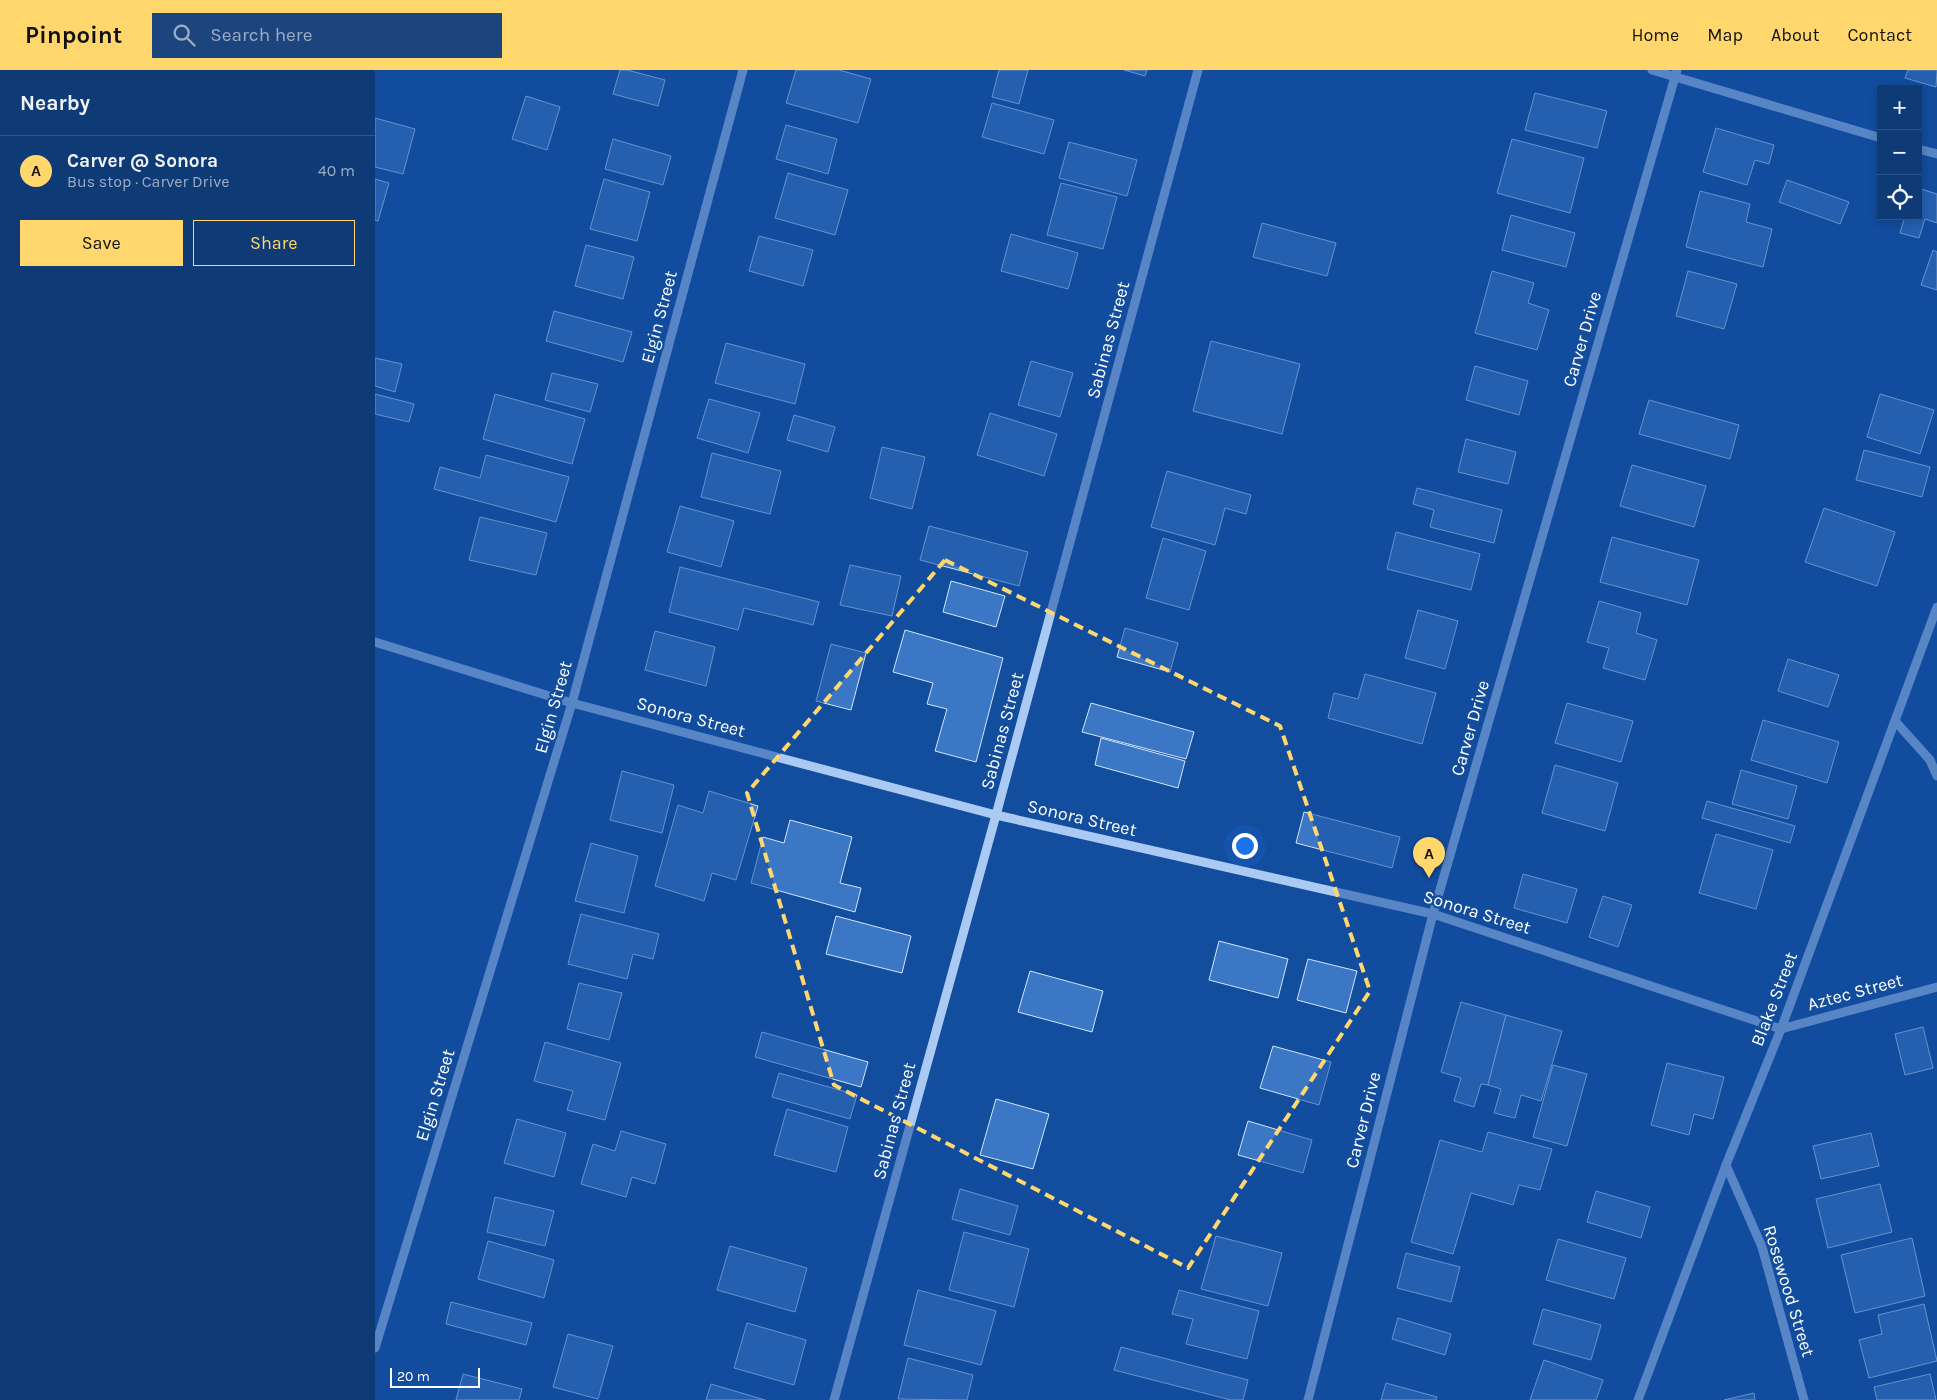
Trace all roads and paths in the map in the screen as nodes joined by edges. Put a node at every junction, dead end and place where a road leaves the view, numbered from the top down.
1 (743, 70) edge
2 (1198, 70) edge
3 (1652, 70) edge
4 (1676, 74) edge
5 (1877, 137) edge
6 (1922, 150) edge
7 (1937, 154) edge
8 (1937, 607) edge
9 (375, 642) edge
10 (572, 703) junction
11 (1895, 721) junction
12 (1937, 776) edge
13 (996, 815) junction
14 (1433, 914) junction
15 (1937, 987) edge
16 (1781, 1029) junction
17 (1726, 1165) junction
18 (375, 1348) edge
19 (834, 1400) edge
20 (1308, 1400) edge
21 (1638, 1400) edge
22 (1804, 1400) edge

1 - 10 street, Elgin Street
2 - 13 street, Sabinas Street
3 - 4 street
4 - 5 street
4 - 14 street, Carver Drive
6 - 7 street
8 - 11 street, Blake Street
9 - 10 street, Sonora Street
10 - 13 street, Sonora Street
10 - 18 street, Elgin Street
11 - 12 street
11 - 16 street, Blake Street
13 - 14 street, Sonora Street
13 - 19 street, Sabinas Street
14 - 16 street, Sonora Street
14 - 20 street, Carver Drive
15 - 16 street, Aztec Street
16 - 17 street, Blake Street
17 - 21 street, Blake Street
17 - 22 street, Rosewood Street

